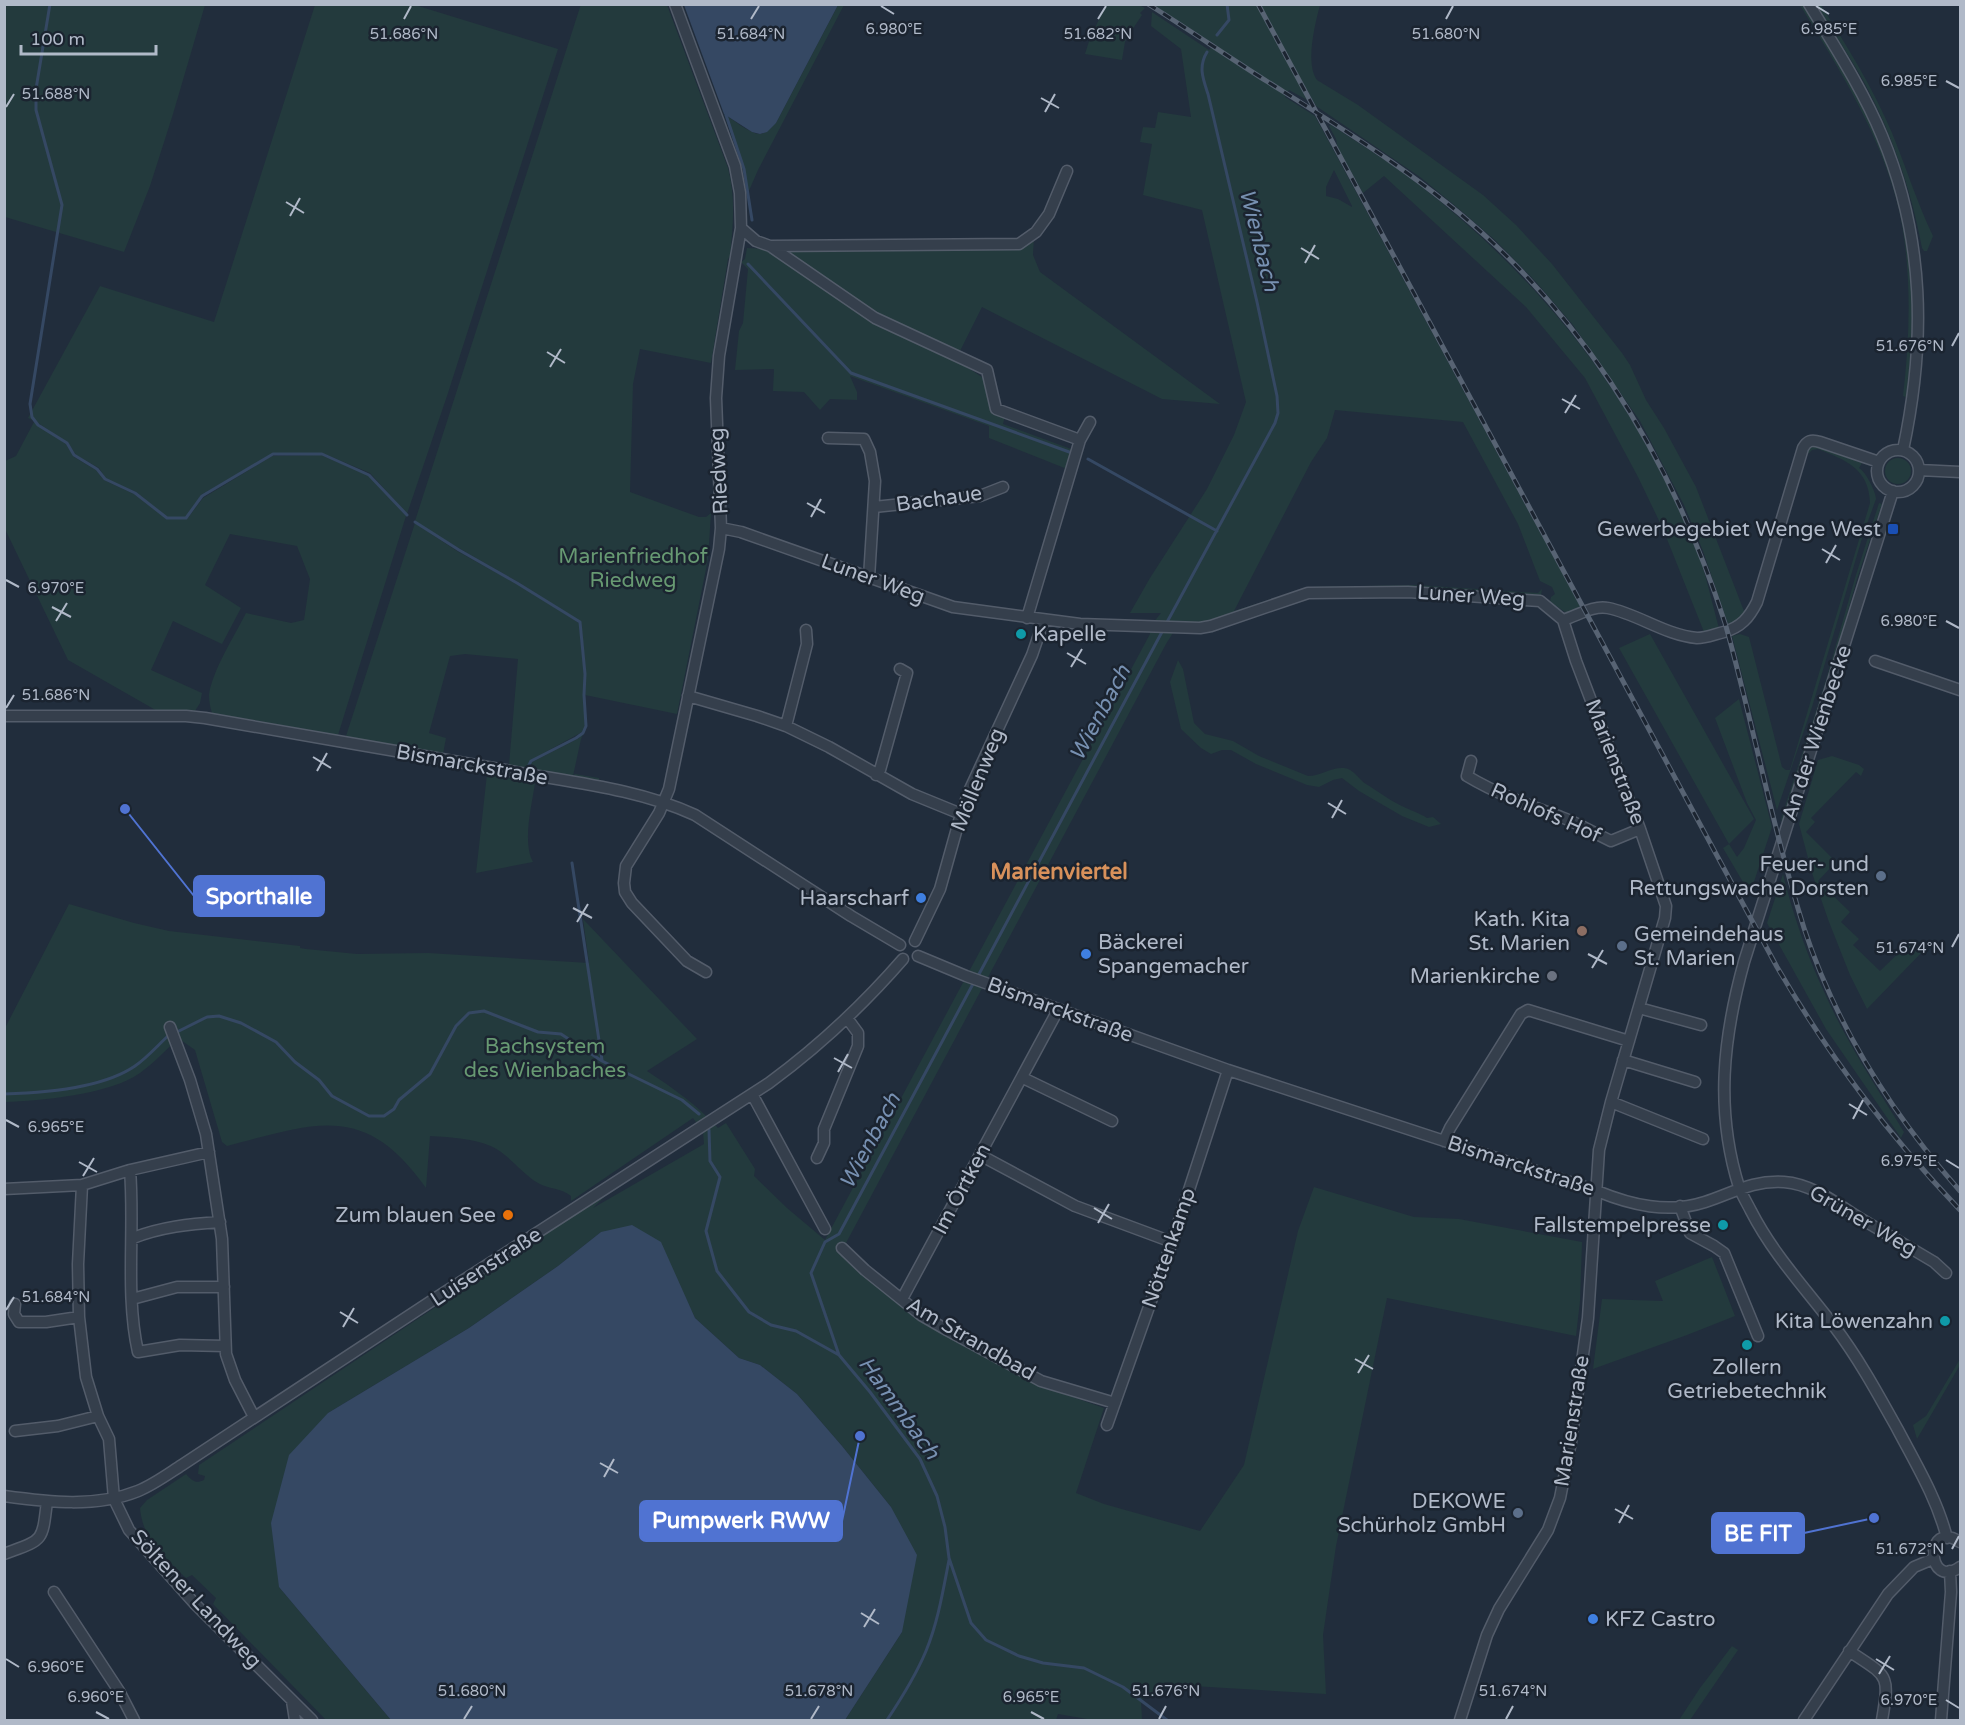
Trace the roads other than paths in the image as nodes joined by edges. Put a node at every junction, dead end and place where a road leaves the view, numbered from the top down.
1 (675, 4) edge
2 (1809, 4) edge
3 (1066, 171) dead end
4 (741, 228) junction
5 (756, 241) junction
6 (738, 243) junction
7 (770, 246) junction
8 (1090, 422) dead end
9 (828, 438) dead end
10 (1080, 440) junction
11 (1903, 450) junction
12 (1879, 462) junction
13 (1919, 470) junction
14 (1960, 472) edge
15 (1003, 487) dead end
16 (1893, 491) junction
17 (874, 507) junction
18 (721, 528) junction
19 (869, 578) junction
20 (1027, 618) junction
21 (1044, 620) junction
22 (1563, 620) junction
23 (806, 630) dead end
24 (1875, 661) dead end
25 (900, 669) dead end
26 (1960, 690) edge
27 (688, 696) junction
28 (4, 717) edge
29 (786, 726) junction
30 (1471, 761) dead end
31 (876, 776) junction
32 (664, 802) junction
33 (961, 814) junction
34 (1640, 829) junction
35 (915, 941) junction
36 (900, 945) junction
37 (918, 956) junction
38 (903, 959) junction
39 (706, 972) dead end
40 (1639, 1008) junction
41 (1058, 1010) junction
42 (847, 1018) junction
43 (1701, 1025) dead end
44 (171, 1027) dead end
45 (1629, 1041) junction
46 (1623, 1060) junction
47 (1228, 1070) junction
48 (1023, 1078) junction
49 (1695, 1082) dead end
50 (753, 1094) junction
51 (1611, 1102) junction
52 (1112, 1121) dead end
53 (1703, 1139) dead end
54 (1444, 1141) junction
55 (209, 1152) junction
56 (980, 1155) junction
57 (817, 1158) dead end
58 (130, 1170) junction
59 (82, 1185) junction
60 (1740, 1188) junction
61 (4, 1189) edge
62 (1597, 1191) junction
63 (1680, 1206) junction
64 (220, 1222) junction
65 (825, 1229) dead end
66 (133, 1238) junction
67 (1172, 1242) junction
68 (842, 1248) dead end
69 (1946, 1274) dead end
70 (224, 1287) junction
71 (132, 1299) junction
72 (902, 1299) junction
73 (15, 1304) dead end
74 (79, 1317) junction
75 (1758, 1336) dead end
76 (225, 1346) junction
77 (1114, 1403) junction
78 (98, 1416) junction
79 (254, 1417) junction
80 (1107, 1425) dead end
81 (15, 1431) dead end
82 (4, 1496) edge
83 (114, 1499) junction
84 (47, 1501) junction
85 (1947, 1538) junction
86 (1960, 1542) edge
87 (4, 1554) edge
88 (1933, 1559) junction
89 (1955, 1569) edge
90 (54, 1592) dead end
91 (1849, 1651) junction
92 (292, 1701) junction
93 (134, 1720) edge
94 (295, 1720) edge
95 (312, 1720) edge
96 (1460, 1720) edge
97 (1804, 1720) edge
98 (1882, 1720) edge
99 (1941, 1720) edge

1 - 4 street, Riedweg
2 - 11 street
3 - 7 street
4 - 5 street
4 - 6 street, Riedweg
5 - 6 street
5 - 7 street
6 - 18 street, Riedweg
7 - 10 street
8 - 10 street
9 - 17 street
10 - 20 street
11 - 12 street
11 - 13 street
12 - 16 street
12 - 22 street
13 - 14 street
13 - 16 street
15 - 17 street, Bachaue
16 - 60 street, An der Wienbecke
17 - 19 street
18 - 19 street, Luner Weg
18 - 27 street, Riedweg
19 - 20 street, Luner Weg
20 - 21 street, Luner Weg
21 - 22 street, Luner Weg
21 - 33 street, Möllenweg
22 - 34 street, Marienstraße
23 - 29 street
24 - 26 street, An der Wienbecke
25 - 31 street
27 - 29 street
27 - 32 street, Riedweg
28 - 32 street, Bismarckstraße
29 - 31 street
30 - 34 street, Rohlofs Hof
31 - 33 street
32 - 36 street, Bismarckstraße
32 - 39 street, Riedweg
33 - 35 street, Möllenweg
34 - 40 street, Marienstraße
35 - 36 street
35 - 37 street
36 - 38 street
37 - 38 street
37 - 41 street, Bismarckstraße
38 - 42 street, Luisenstraße
40 - 43 street
40 - 45 street, Marienstraße
41 - 47 street, Bismarckstraße
41 - 48 street, Im Örtken
42 - 50 street, Luisenstraße
42 - 57 street
44 - 55 street
45 - 46 street, Marienstraße
45 - 54 street
46 - 49 street
46 - 51 street, Marienstraße
47 - 54 street, Bismarckstraße
47 - 67 street, Nöttenkamp
48 - 52 street
48 - 56 street, Im Örtken
50 - 65 street
50 - 79 street, Luisenstraße
51 - 53 street
51 - 62 street, Marienstraße
54 - 62 street, Bismarckstraße
55 - 58 street
55 - 64 street
56 - 67 street
56 - 72 street, Im Örtken
58 - 59 street
58 - 66 street
59 - 61 street
59 - 74 street
60 - 63 street, Bismarckstraße
60 - 69 street, Grüner Weg
60 - 85 street
62 - 63 street, Bismarckstraße
62 - 96 street, Marienstraße
63 - 75 street
64 - 66 street
64 - 70 street
66 - 71 street
67 - 77 street, Nöttenkamp
68 - 72 street, Am Strandbad
70 - 71 street
70 - 76 street
71 - 76 street
72 - 77 street, Am Strandbad
73 - 74 street
74 - 78 street
76 - 79 street
77 - 80 street, Nöttenkamp
78 - 81 street
78 - 83 street
79 - 83 street, Luisenstraße
82 - 84 street
83 - 84 street
83 - 92 street, Söltener Landweg
84 - 87 street
85 - 86 street
85 - 88 street
88 - 89 street
88 - 91 street
89 - 99 street
90 - 93 street
91 - 97 street
91 - 98 street
92 - 94 street
92 - 95 street, Söltener Landweg

